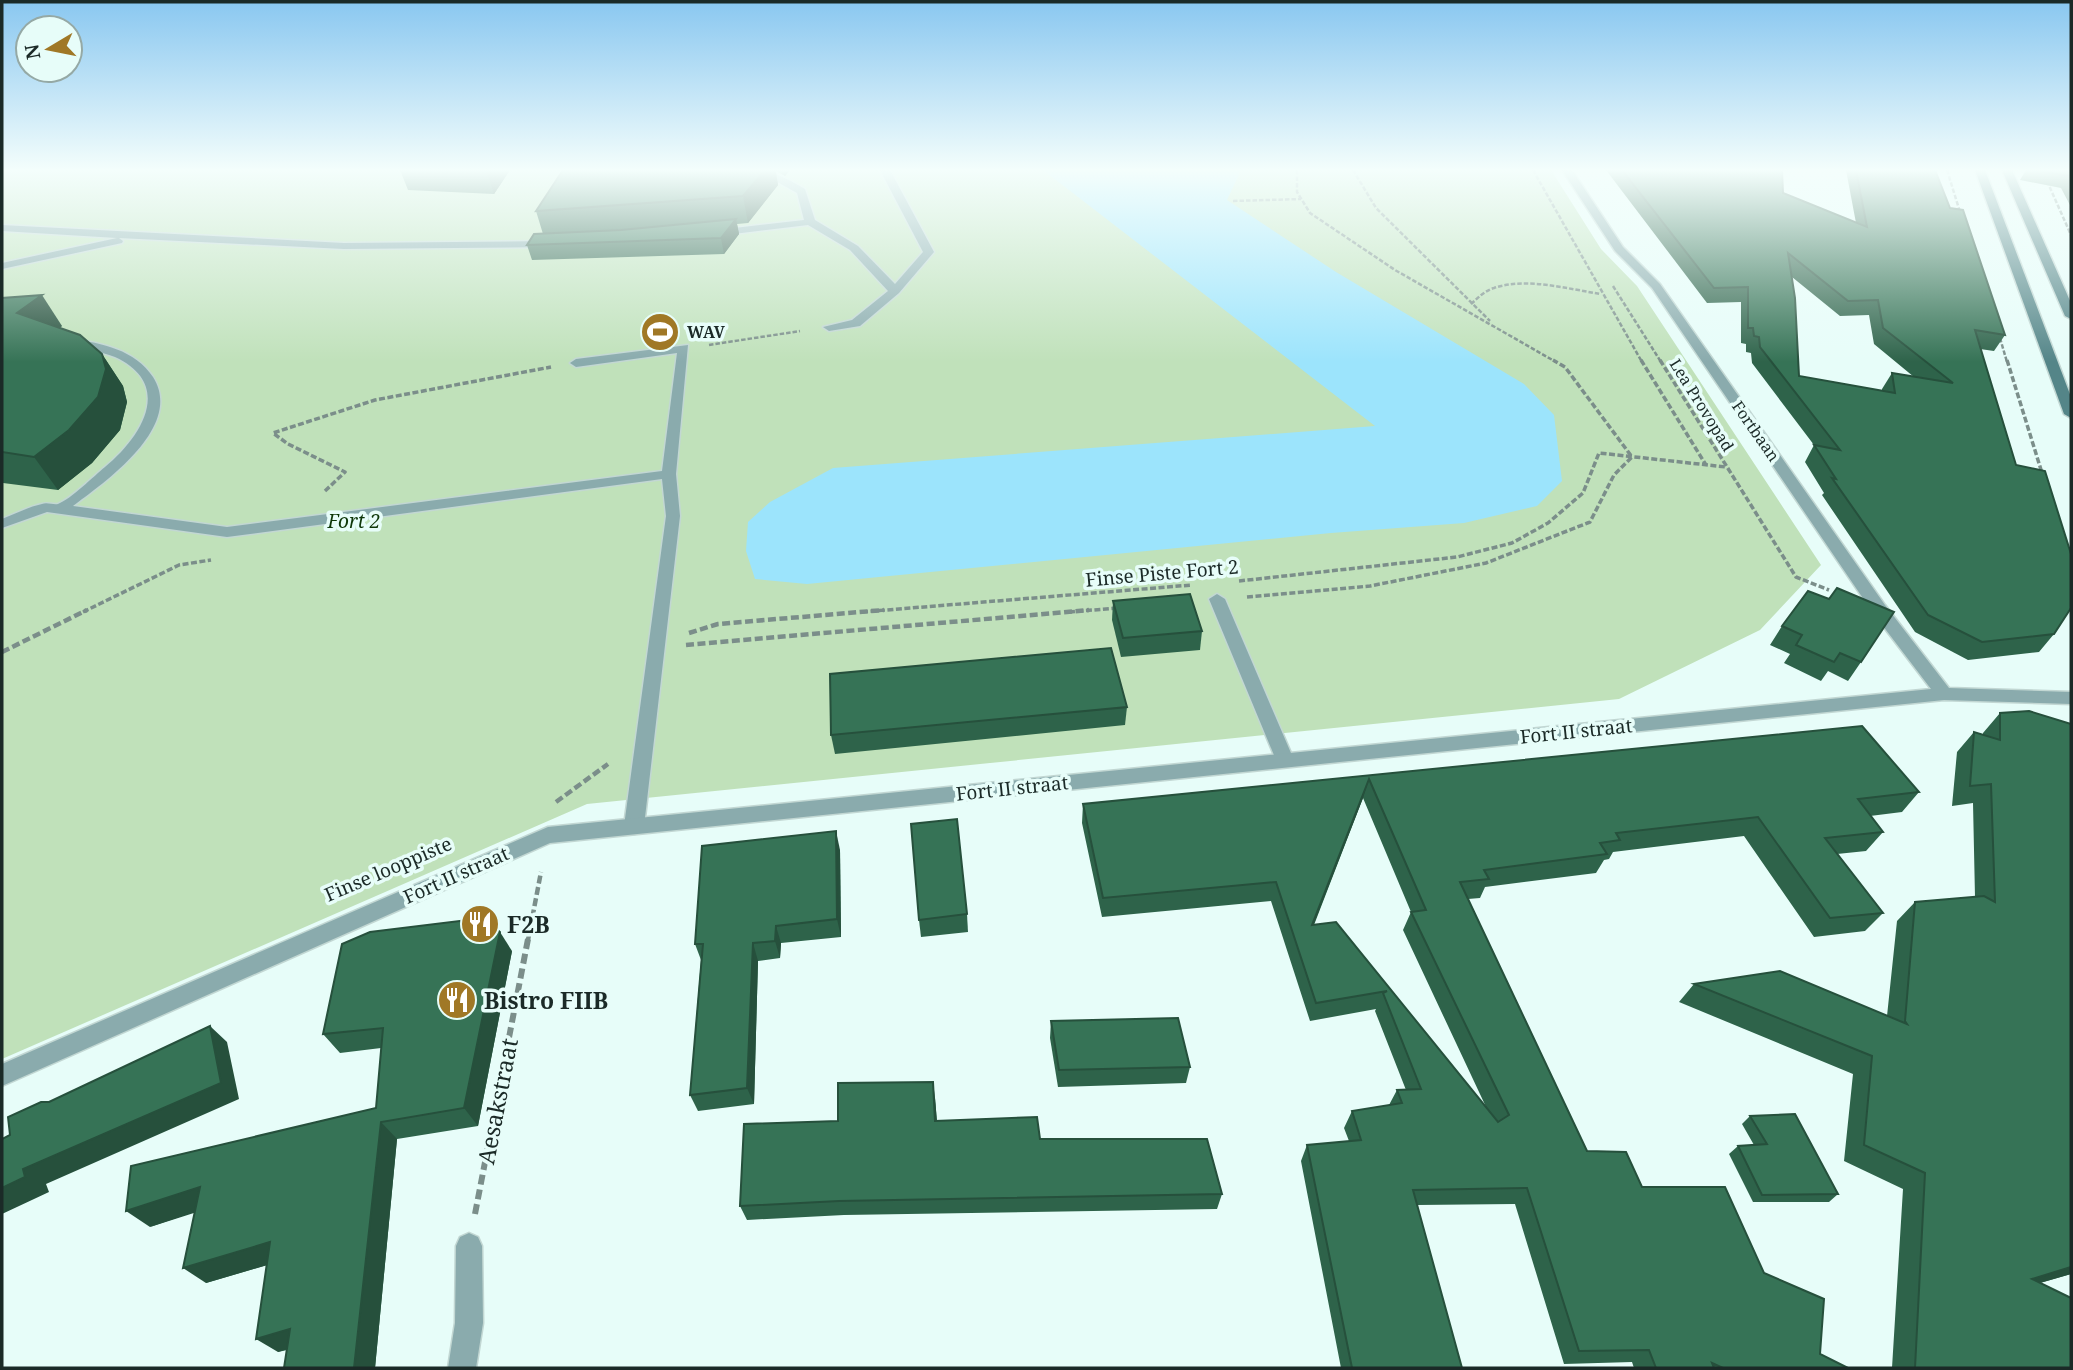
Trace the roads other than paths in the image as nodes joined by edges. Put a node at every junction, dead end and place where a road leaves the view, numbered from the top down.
1 (92, 234) edge
2 (830, 234) edge
3 (919, 234) edge
4 (1609, 234) edge
5 (2004, 234) edge
6 (2035, 234) edge
7 (138, 237) junction
8 (561, 243) edge
9 (2, 266) edge
10 (895, 291) junction
11 (2071, 316) edge
12 (829, 327) road end
13 (64, 342) edge
14 (576, 363) road end
15 (2071, 414) edge
16 (669, 474) junction
17 (60, 509) junction
18 (2, 524) edge
19 (1217, 599) road end
20 (1944, 694) junction
21 (2071, 698) edge
22 (1285, 760) junction
23 (634, 826) junction
24 (2, 1075) edge
25 (469, 1246) road end
26 (461, 1368) edge

1 - 7 street
2 - 10 street
3 - 10 street
4 - 20 street, Fortbaan
5 - 15 main road
6 - 11 main road
7 - 8 street
7 - 9 street
10 - 12 street
13 - 17 street
14 - 16 street
16 - 17 street
16 - 23 street
17 - 18 street
19 - 22 street
20 - 21 street, Fort II straat
20 - 22 street, Fort II straat
22 - 23 street, Fort II straat
23 - 24 street, Fort II straat
25 - 26 street

